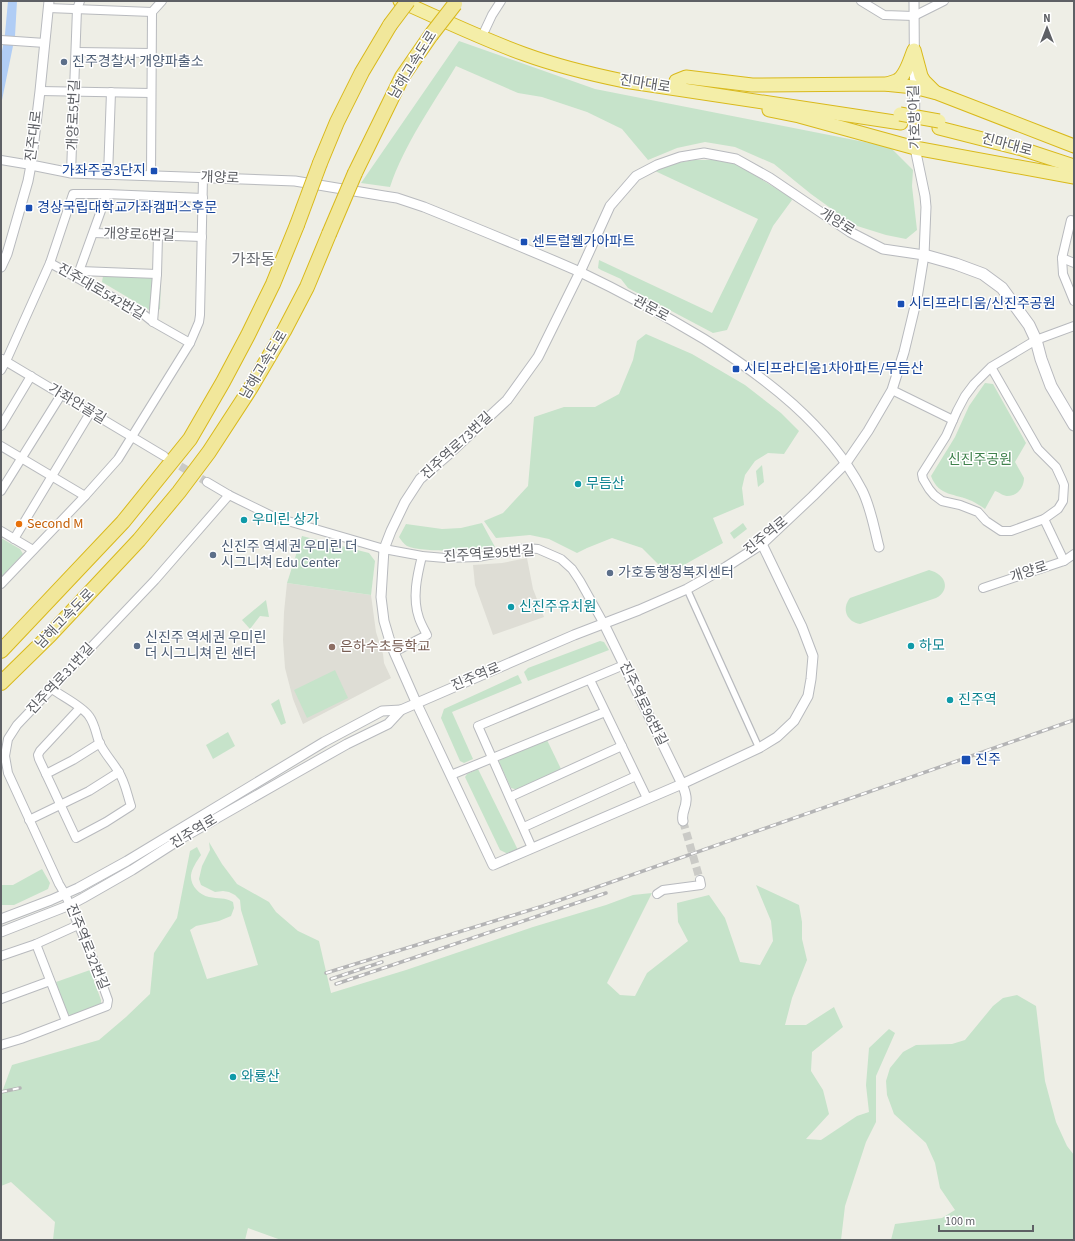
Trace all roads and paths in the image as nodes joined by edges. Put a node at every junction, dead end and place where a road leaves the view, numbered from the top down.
1 (162, 1) edge
2 (400, 1) edge
3 (408, 1) edge
4 (420, 1) edge
5 (501, 1) edge
6 (861, 1) edge
7 (914, 1) edge
8 (944, 1) edge
9 (457, 2) edge
10 (48, 5) edge
11 (79, 5) edge
12 (152, 12) junction
13 (914, 16) junction
14 (485, 30) junction
15 (1, 40) edge
16 (45, 43) junction
17 (914, 50) junction
18 (76, 52) junction
19 (151, 53) junction
20 (676, 81) junction
21 (884, 84) junction
22 (914, 87) junction
23 (40, 91) junction
24 (75, 92) junction
25 (111, 92) junction
26 (151, 93) junction
27 (937, 93) junction
28 (712, 94) junction
29 (901, 118) junction
30 (939, 125) junction
31 (1074, 146) edge
32 (915, 148) junction
33 (1074, 157) edge
34 (1, 160) edge
35 (31, 165) junction
36 (1074, 166) edge
37 (72, 174) junction
38 (108, 175) junction
39 (151, 176) junction
40 (1074, 177) edge
41 (203, 178) junction
42 (332, 187) joint
43 (107, 194) junction
44 (203, 198) junction
45 (1074, 221) edge
46 (94, 233) junction
47 (158, 236) junction
48 (202, 237) junction
49 (924, 255) junction
50 (1062, 258) junction
51 (50, 263) junction
52 (1074, 263) edge
53 (1, 267) edge
54 (580, 272) junction
55 (78, 274) junction
56 (157, 274) junction
57 (1074, 301) edge
58 (153, 322) junction
59 (1074, 326) edge
60 (1036, 340) junction
61 (190, 343) junction
62 (3, 360) edge
63 (991, 367) junction
64 (1, 370) edge
65 (30, 376) junction
66 (892, 390) junction
67 (61, 395) junction
68 (90, 413) junction
69 (953, 420) junction
70 (1074, 425) edge
71 (1, 426) edge
72 (131, 437) junction
73 (1, 446) edge
74 (164, 456) tunnel mouth
75 (21, 458) junction
76 (846, 463) junction
77 (52, 476) junction
78 (207, 482) tunnel mouth
79 (1, 491) edge
80 (229, 495) junction
81 (85, 496) junction
82 (1044, 519) junction
83 (1, 531) edge
84 (14, 539) junction
85 (762, 544) junction
86 (879, 547) dead end
87 (384, 549) junction
88 (33, 550) junction
89 (1074, 554) edge
90 (422, 556) junction
91 (1064, 561) junction
92 (1, 584) edge
93 (983, 588) dead end
94 (687, 589) junction
95 (604, 624) junction
96 (1, 651) edge
97 (394, 652) junction
98 (624, 665) junction
99 (590, 680) junction
100 (1, 682) edge
101 (52, 689) junction
102 (416, 702) junction
103 (80, 708) junction
104 (401, 710) junction
105 (605, 712) junction
106 (100, 743) junction
107 (622, 746) junction
108 (759, 748) junction
109 (492, 758) junction
110 (119, 772) junction
111 (46, 774) junction
112 (451, 775) junction
113 (636, 776) junction
114 (682, 784) junction
115 (510, 797) junction
116 (647, 798) junction
117 (61, 805) junction
118 (29, 820) junction
119 (683, 821) tunnel mouth
120 (524, 827) junction
121 (532, 848) junction
122 (700, 880) dead end
123 (65, 894) junction
124 (657, 894) dead end
125 (70, 905) junction
126 (1, 919) edge
127 (78, 925) junction
128 (1, 932) edge
129 (36, 944) junction
130 (1, 956) edge
131 (50, 981) junction
132 (1, 999) edge
133 (66, 1021) junction
134 (1, 1045) edge

1 - 12 street
2 - 28 highway, 진마대로
3 - 96 highway, 남해고속도로, bridge
4 - 14 highway, 진마대로
5 - 14 street
6 - 13 street
7 - 13 street, 가호방아길
8 - 13 street
9 - 100 highway, 남해고속도로, bridge
10 - 11 street
10 - 16 street, 진주대로
11 - 12 street
11 - 18 street, 개양로5번길
12 - 19 street
13 - 17 street, 가호방아길
14 - 20 highway, 진마대로
15 - 16 street
16 - 23 street, 진주대로
17 - 21 highway
17 - 22 street, 가호방아길
17 - 27 highway
18 - 19 street
18 - 24 street, 개양로5번길
19 - 26 street
20 - 21 highway
20 - 29 highway, 진마대로
21 - 22 highway
22 - 27 highway
22 - 32 street, 가호방아길
23 - 24 street
23 - 35 street, 진주대로
24 - 25 street
24 - 37 street, 개양로5번길
25 - 26 street
25 - 38 street
26 - 39 street
27 - 31 highway
28 - 29 highway, 진마대로
28 - 32 highway
29 - 30 highway, bridge
30 - 33 highway, 진마대로
30 - 36 highway, 진마대로
32 - 40 highway
32 - 49 street, 가호방아길
34 - 35 street
35 - 37 street, 개양로
35 - 53 street, 진주대로
37 - 38 street, 개양로
38 - 39 street, 개양로
39 - 41 street, 개양로
41 - 42 street, 개양로
41 - 44 street
42 - 54 street, 관문로
43 - 44 street
43 - 46 street, 개양로6번길
43 - 51 street, 진주대로542번길
44 - 48 street
45 - 50 street
46 - 47 street, 개양로6번길
46 - 55 street
47 - 48 street, 개양로6번길
47 - 56 street, 진주대로542번길
48 - 61 street
49 - 54 street, 개양로
49 - 60 main road, 개양로
49 - 66 street, 진주역로
50 - 52 street
50 - 57 street
51 - 55 street, 진주대로542번길
51 - 62 street
54 - 76 street, 관문로
54 - 87 street, 진주역로73번길
55 - 56 street, 진주대로542번길
55 - 58 street, 진주대로542번길
56 - 58 street, 진주대로542번길
58 - 61 street, 진주대로542번길
59 - 60 street
60 - 63 street
60 - 70 main road, 개양로
61 - 72 street
62 - 64 street
62 - 65 street, 가좌안골길
63 - 69 street
63 - 82 street
65 - 67 street, 가좌안골길
65 - 71 street
66 - 69 street
66 - 76 street, 진주역로
67 - 68 street, 가좌안골길
67 - 75 street
68 - 72 street, 가좌안골길
68 - 77 street
69 - 82 street
72 - 74 street
72 - 81 street
73 - 75 street
75 - 77 street
75 - 79 street
76 - 85 street, 진주역로
76 - 86 street, 관문로
77 - 81 street
77 - 84 street
78 - 80 street, 진주역로95번길
80 - 87 street, 진주역로95번길
80 - 101 street, 진주역로31번길
81 - 88 street
82 - 91 street
83 - 84 street
84 - 88 street
85 - 94 street, 진주역로
85 - 108 street
87 - 90 street, 진주역로95번길
87 - 97 street, 진주역로73번길
88 - 92 street
89 - 91 street, 개양로
90 - 95 street, 진주역로95번길
90 - 97 street
91 - 93 street, 개양로
94 - 95 street, 진주역로
94 - 108 street
95 - 98 street, 진주역로96번길
95 - 102 street, 진주역로
97 - 102 street, 진주역로73번길
98 - 99 street
98 - 114 street, 진주역로96번길
99 - 105 street
99 - 109 street
101 - 103 street
101 - 118 street, 진주역로31번길
102 - 104 street, 진주역로
102 - 112 street, 진주역로73번길
103 - 106 street
103 - 111 street
104 - 123 street, 진주역로
104 - 125 street, 진주역로
105 - 107 street
105 - 109 street
106 - 110 street
106 - 111 street
107 - 113 street
107 - 115 street
108 - 114 street
109 - 112 street
109 - 115 street
110 - 117 street
110 - 117 street
111 - 117 street
112 - 121 street, 진주역로73번길
113 - 116 street
113 - 120 street
114 - 116 street
114 - 119 street, 진주역로96번길
115 - 120 street
116 - 121 street
117 - 118 street
118 - 123 street, 진주역로31번길
120 - 121 street
122 - 124 street
123 - 125 street, 진주역로32번길
123 - 126 street, 진주역로
125 - 127 street, 진주역로32번길
125 - 128 street, 진주역로
127 - 129 street
127 - 133 street, 진주역로32번길
129 - 130 street
129 - 131 street
131 - 132 street
131 - 133 street
133 - 134 street, 진주역로32번길

